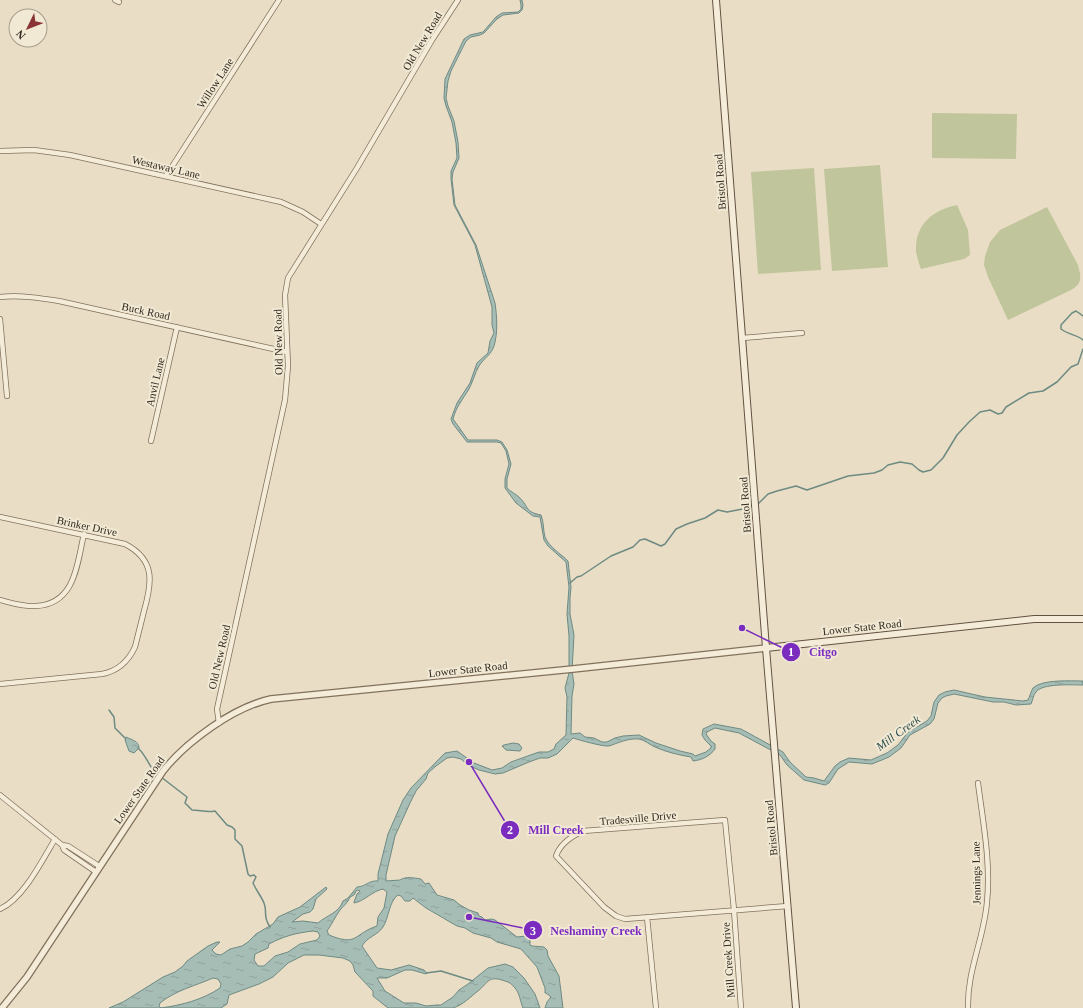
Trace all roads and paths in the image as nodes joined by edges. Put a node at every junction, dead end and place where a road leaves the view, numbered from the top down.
1 (279, 0) edge
2 (458, 0) edge
3 (716, 0) edge
4 (0, 151) edge
5 (166, 176) junction
6 (321, 224) junction
7 (0, 297) edge
8 (0, 319) edge
9 (177, 327) junction
10 (802, 333) dead end
11 (742, 338) junction
12 (287, 352) junction
13 (7, 396) dead end
14 (150, 441) dead end
15 (0, 517) edge
16 (84, 534) junction
17 (0, 600) edge
18 (1083, 619) edge
19 (766, 648) junction
20 (0, 684) edge
21 (219, 723) junction
22 (978, 783) dead end
23 (0, 796) edge
24 (55, 839) junction
25 (98, 869) junction
26 (788, 906) junction
27 (0, 909) edge
28 (734, 910) junction
29 (647, 917) junction
30 (2, 1008) edge
31 (656, 1008) edge
32 (741, 1008) edge
33 (796, 1008) edge
34 (968, 1008) edge

1 - 5 street, Willow Lane
2 - 6 street, Old New Road
3 - 11 main road, Bristol Road
4 - 5 street, Westaway Lane
5 - 6 street, Westaway Lane
6 - 12 street, Old New Road
7 - 9 street, Buck Road
8 - 13 street
9 - 12 street, Buck Road
9 - 14 street, Anvil Lane
10 - 11 street
11 - 19 main road, Bristol Road
12 - 21 street, Old New Road
15 - 16 street, Brinker Drive
16 - 17 street
16 - 20 street, Brinker Drive
18 - 19 main road, Lower State Road
19 - 21 street, Lower State Road
19 - 26 main road, Bristol Road
21 - 25 street, Lower State Road
22 - 34 street, Jennings Lane
23 - 24 street
24 - 25 street
24 - 27 street
25 - 30 street, Lower State Road
26 - 28 street, Tradesville Drive
26 - 33 main road, Bristol Road
28 - 29 street, Tradesville Drive
28 - 29 street, Tradesville Drive
28 - 32 street, Mill Creek Drive
29 - 31 street

